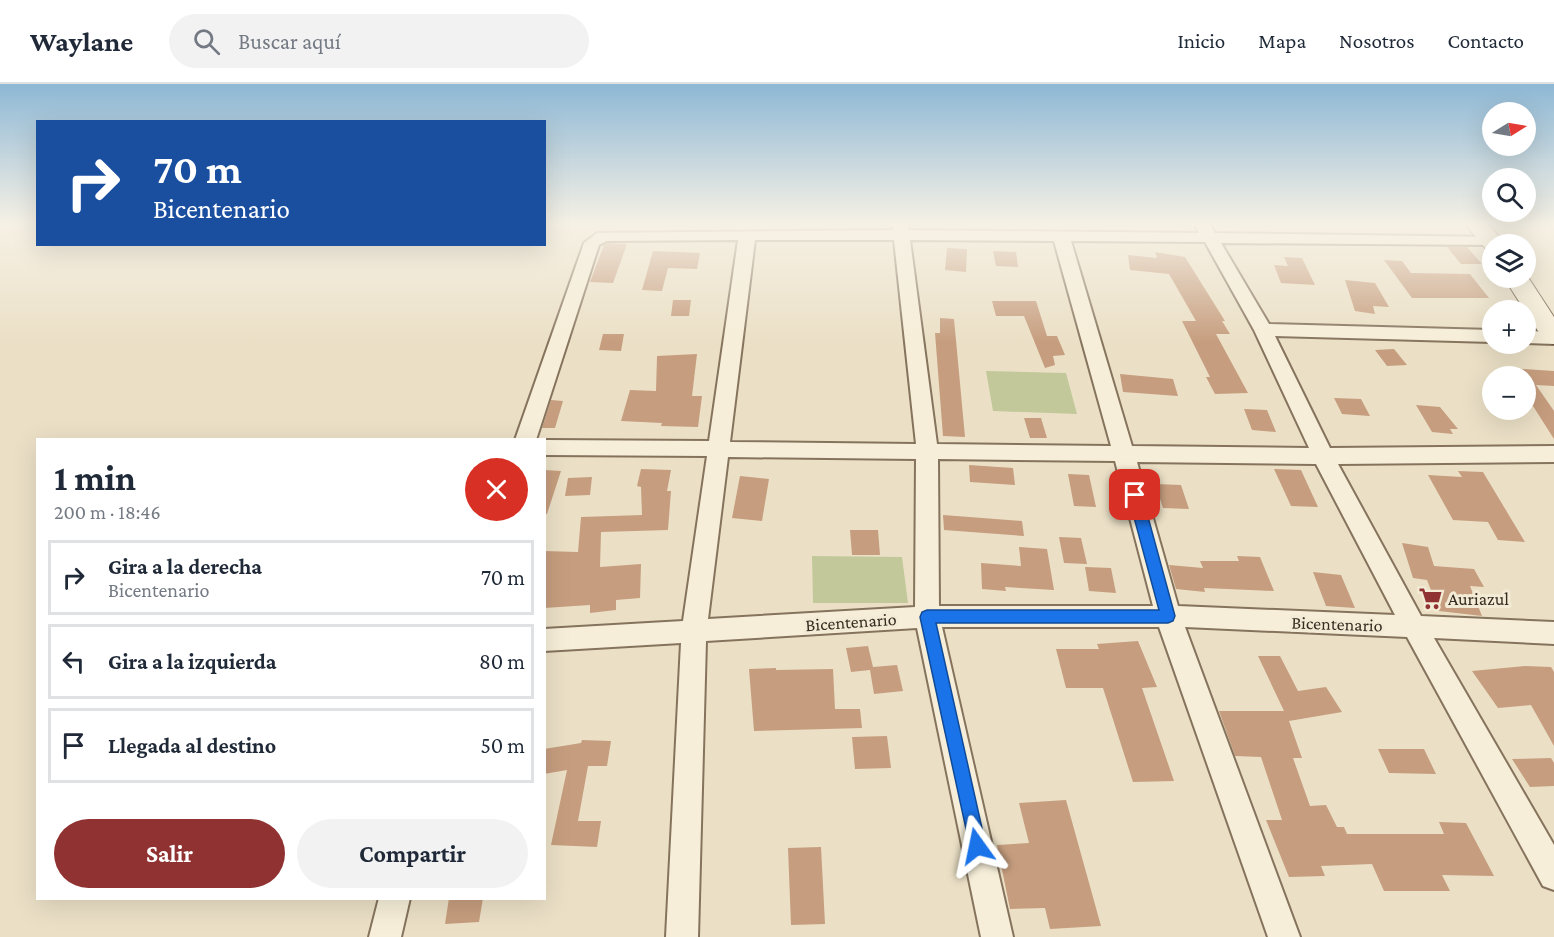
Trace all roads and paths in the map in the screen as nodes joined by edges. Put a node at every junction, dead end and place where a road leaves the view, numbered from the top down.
1 (585, 264) edge
2 (743, 264) edge
3 (906, 264) edge
4 (1069, 264) edge
5 (1226, 264) edge
6 (1522, 288) edge
7 (1263, 330) junction
8 (1482, 336) edge
9 (1536, 337) edge
10 (1554, 337) edge
11 (526, 438) edge
12 (546, 447) edge
13 (718, 450) junction
14 (927, 452) junction
15 (1124, 454) junction
16 (1554, 454) edge
17 (1323, 456) junction
18 (1168, 616) junction
19 (927, 617) junction
20 (1414, 627) junction
21 (694, 632) junction
22 (1554, 633) edge
23 (546, 640) edge
24 (1554, 875) edge
25 (394, 900) edge
26 (385, 937) edge
27 (682, 937) edge
28 (997, 937) edge
29 (1284, 937) edge

1 - 11 street
2 - 13 street
3 - 14 street
4 - 15 street
5 - 7 street
6 - 10 street
7 - 8 street
7 - 17 street
9 - 10 street
12 - 13 street
13 - 14 street
13 - 21 street
14 - 15 street
14 - 19 street
15 - 17 street
15 - 18 street
16 - 17 street
17 - 20 street
18 - 19 street, Bicentenario
18 - 20 street, Bicentenario
18 - 29 street
19 - 21 street, Bicentenario
19 - 28 street
20 - 22 street, Bicentenario
20 - 24 street
21 - 23 street, Bicentenario
21 - 27 street
25 - 26 street

